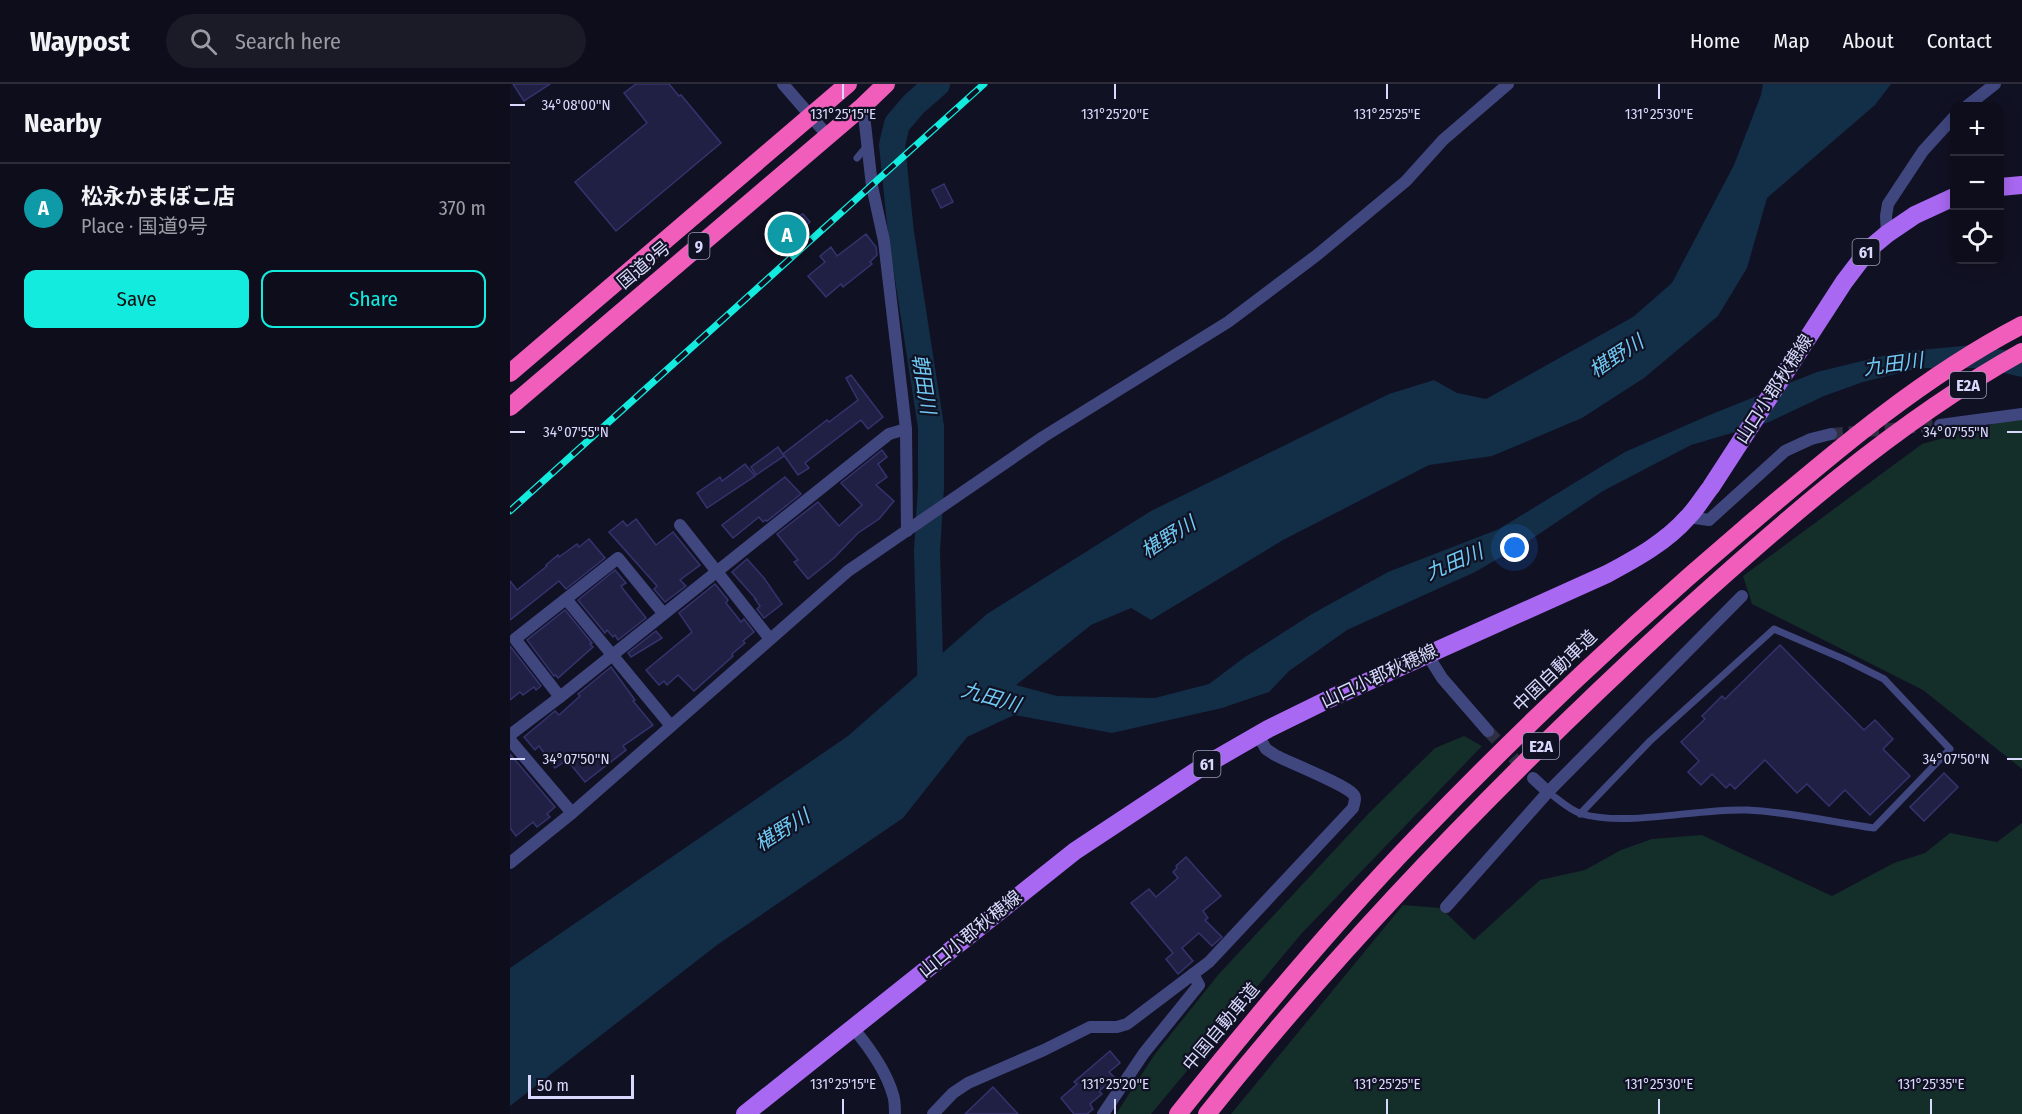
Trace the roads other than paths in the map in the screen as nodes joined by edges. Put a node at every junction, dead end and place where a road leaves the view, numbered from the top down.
1 (783, 84) edge
2 (848, 84) edge
3 (886, 84) edge
4 (1995, 84) edge
5 (1505, 85) edge
6 (1972, 102) edge
7 (863, 106) junction
8 (810, 116) junction
9 (1950, 121) edge
10 (828, 136) junction
11 (868, 144) junction
12 (857, 158) dead end
13 (2022, 185) edge
14 (2004, 187) edge
15 (1950, 199) edge
16 (1887, 234) junction
17 (2022, 325) edge
18 (2022, 352) edge
19 (510, 373) edge
20 (510, 407) edge
21 (2022, 414) edge
22 (1940, 425) tunnel mouth
23 (906, 429) junction
24 (1831, 434) tunnel mouth
25 (1689, 517) junction
26 (680, 525) dead end
27 (911, 528) junction
28 (716, 571) junction
29 (1742, 596) dead end
30 (566, 599) junction
31 (663, 613) junction
32 (770, 639) junction
33 (612, 654) junction
34 (1427, 654) junction
35 (560, 697) junction
36 (671, 726) junction
37 (1488, 731) tunnel mouth
38 (510, 735) edge
39 (1258, 735) junction
40 (510, 740) edge
41 (1533, 778) tunnel mouth
42 (1548, 792) junction
43 (572, 813) junction
44 (1580, 814) junction
45 (510, 863) edge
46 (1446, 907) dead end
47 (1193, 974) junction
48 (853, 1028) junction
49 (745, 1114) edge
50 (895, 1114) edge
51 (933, 1114) edge
52 (1103, 1114) edge
53 (1178, 1114) edge
54 (1208, 1114) edge

1 - 8 street
2 - 8 highway, 国道9号 / 9
3 - 7 highway, 国道9号 / 9
4 - 6 street
5 - 27 street
7 - 10 highway, 国道9号 / 9
7 - 11 street
8 - 10 street
8 - 19 highway, 国道9号 / 9
9 - 16 street
10 - 20 highway, 国道9号 / 9
11 - 12 lane
11 - 23 street
13 - 14 main road
15 - 16 main road, 山口小郡秋穂線 / 61
16 - 25 main road, 山口小郡秋穂線 / 61
17 - 53 highway, 中国自動車道 / E2A
18 - 54 highway, E2A
21 - 22 street
23 - 27 street
23 - 28 street
24 - 25 street
25 - 34 main road, 山口小郡秋穂線 / 61
26 - 28 street
27 - 32 street
28 - 31 street
28 - 32 street
29 - 42 street
30 - 31 street
30 - 33 street
30 - 35 street
31 - 33 street
32 - 36 street
33 - 35 street
33 - 36 street
34 - 37 street
34 - 39 main road, 山口小郡秋穂線 / 61
35 - 38 street
36 - 43 street
39 - 47 street
39 - 48 main road, 山口小郡秋穂線 / 61
40 - 43 street
41 - 42 street
42 - 44 lane
42 - 46 street
43 - 45 street
44 - 44 lane
47 - 51 street
47 - 52 street
48 - 49 main road, 山口小郡秋穂線 / 61
48 - 50 street

